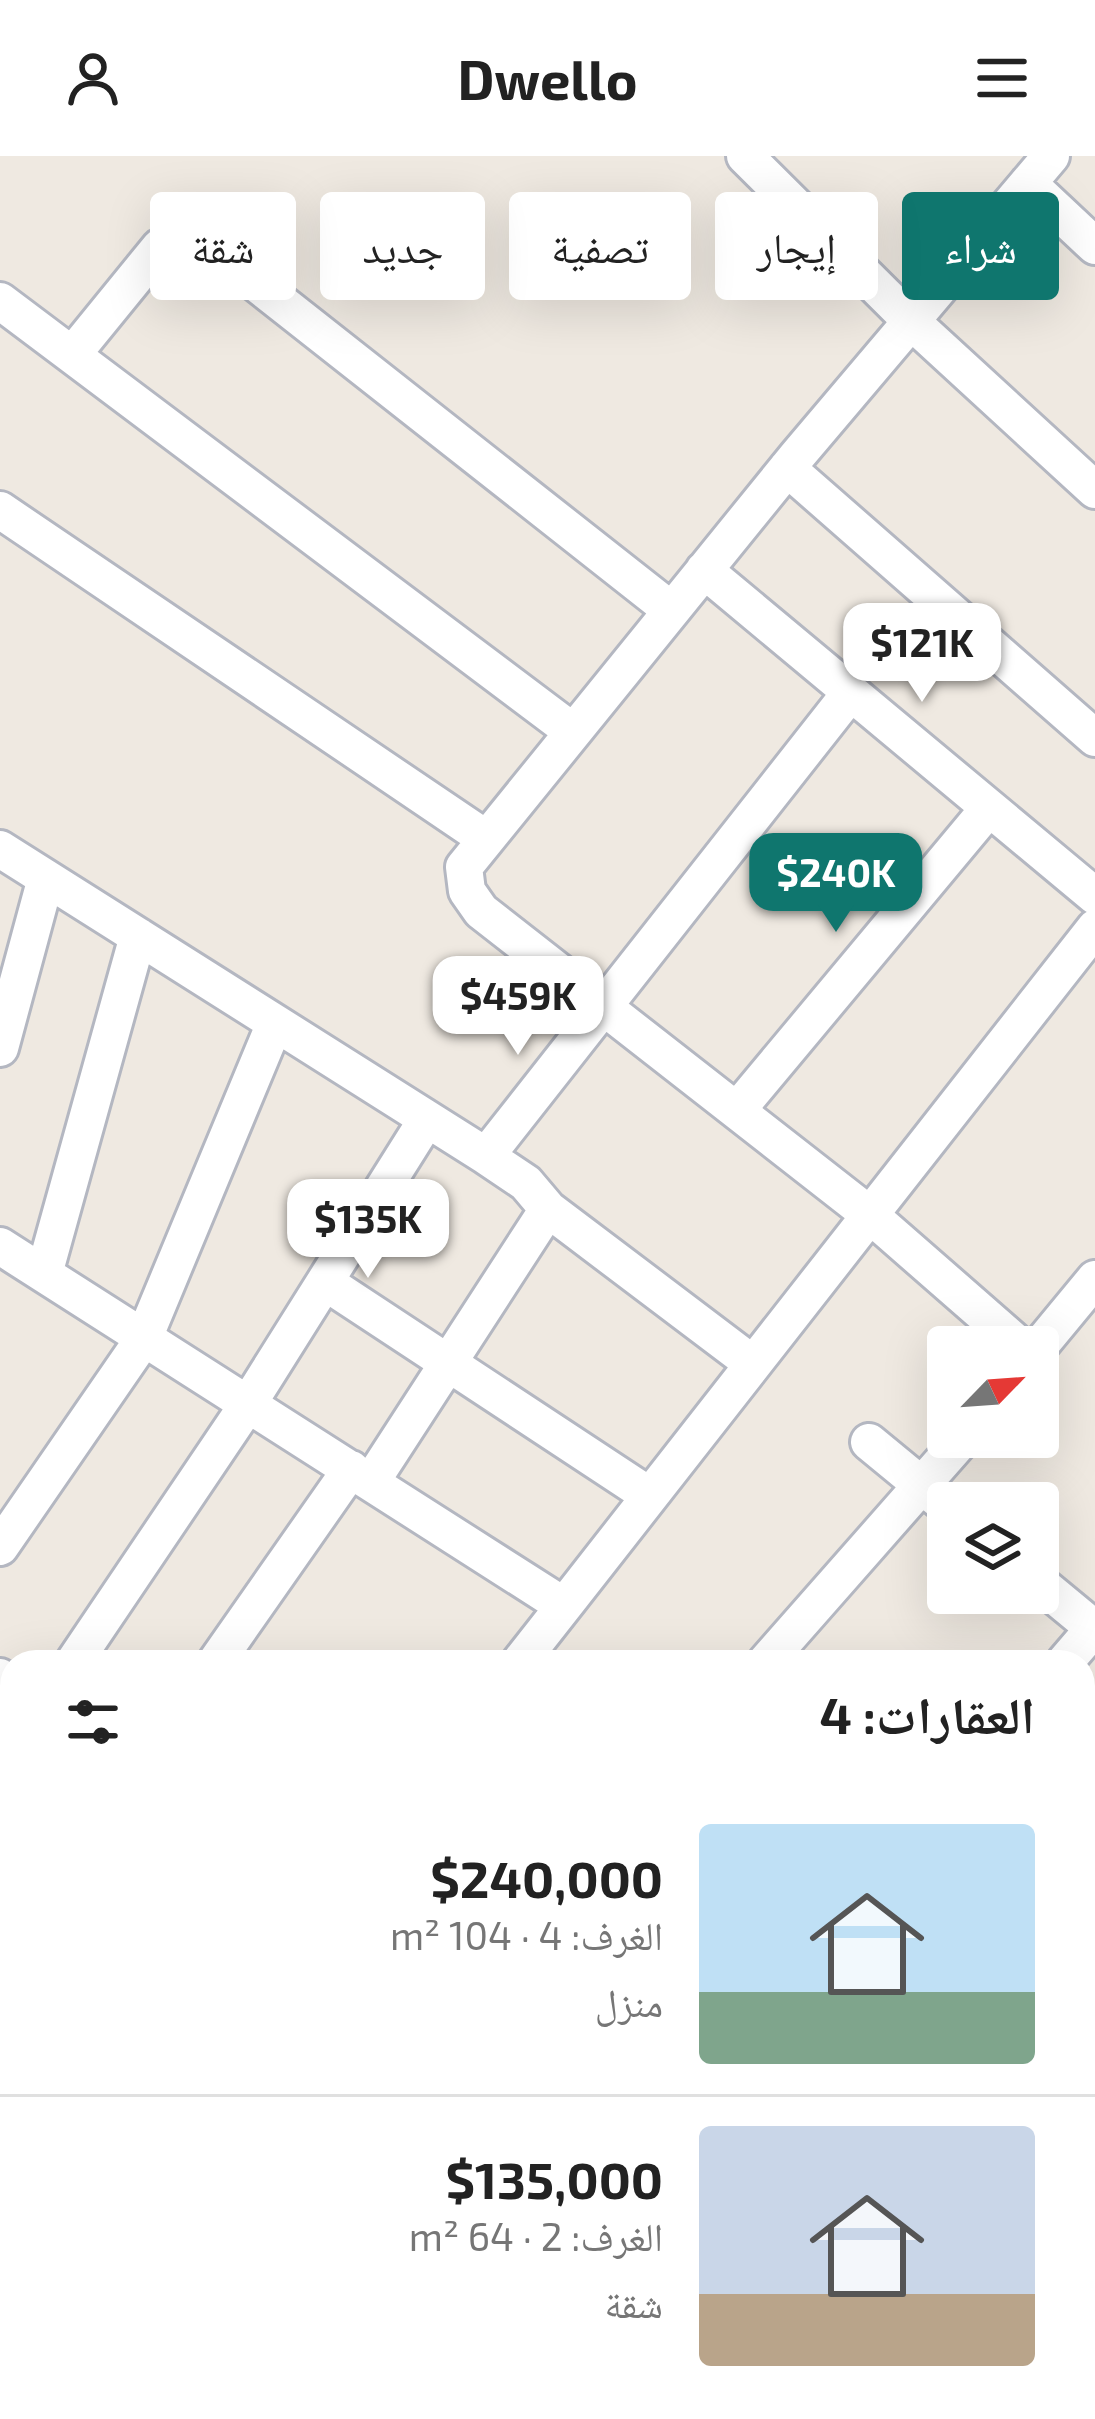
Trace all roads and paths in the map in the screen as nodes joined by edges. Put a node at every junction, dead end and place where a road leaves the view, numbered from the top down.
1 (745, 156) edge
2 (1040, 169) edge
3 (1095, 246) edge
4 (0, 301) edge
5 (911, 321) junction
6 (72, 355) junction
7 (787, 468) junction
8 (1095, 490) edge
9 (0, 511) edge
10 (704, 570) junction
11 (671, 610) junction
12 (850, 692) junction
13 (572, 731) junction
14 (1095, 738) edge
15 (989, 808) junction
16 (485, 838) junction
17 (0, 849) edge
18 (46, 878) junction
19 (1095, 896) edge
20 (1095, 928) edge
21 (138, 937) junction
22 (606, 1005) junction
23 (275, 1023) junction
24 (0, 1048) edge
25 (738, 1109) junction
26 (427, 1119) junction
27 (486, 1156) junction
28 (548, 1209) junction
29 (870, 1215) junction
30 (0, 1246) edge
31 (44, 1274) junction
32 (1095, 1279) edge
33 (325, 1282) junction
34 (997, 1326) edge
35 (1056, 1326) edge
36 (144, 1338) junction
37 (448, 1363) junction
38 (753, 1364) junction
39 (248, 1404) junction
40 (869, 1442) dead end
41 (361, 1476) junction
42 (927, 1490) edge
43 (650, 1496) junction
44 (927, 1506) edge
45 (0, 1547) edge
46 (1059, 1599) edge
47 (564, 1606) junction
48 (1095, 1628) edge
49 (82, 1650) edge
50 (225, 1650) edge
51 (529, 1650) edge
52 (778, 1650) edge

1 - 5 street
2 - 3 street
2 - 5 street
4 - 6 street
5 - 7 street
5 - 8 street
6 - 11 street
6 - 13 street
7 - 10 street
7 - 14 street
9 - 16 street
10 - 11 street
10 - 12 street
11 - 13 street
12 - 15 street
12 - 22 street
13 - 16 street
15 - 19 street
15 - 25 street
16 - 22 street
17 - 18 street
18 - 21 street
18 - 24 street
20 - 29 street
21 - 23 street
21 - 31 street
22 - 25 street
22 - 27 street
23 - 26 street
23 - 36 street
25 - 29 street
26 - 27 street
26 - 33 street
27 - 28 street
28 - 37 street
28 - 38 street
29 - 34 street
29 - 38 street
30 - 31 street
31 - 36 street
32 - 35 street
33 - 37 street
33 - 39 street
36 - 39 street
36 - 45 street
37 - 41 street
37 - 43 street
38 - 43 street
39 - 41 street
39 - 49 street
40 - 42 street
41 - 47 street
41 - 50 street
43 - 47 street
44 - 52 street
46 - 48 street
47 - 51 street

